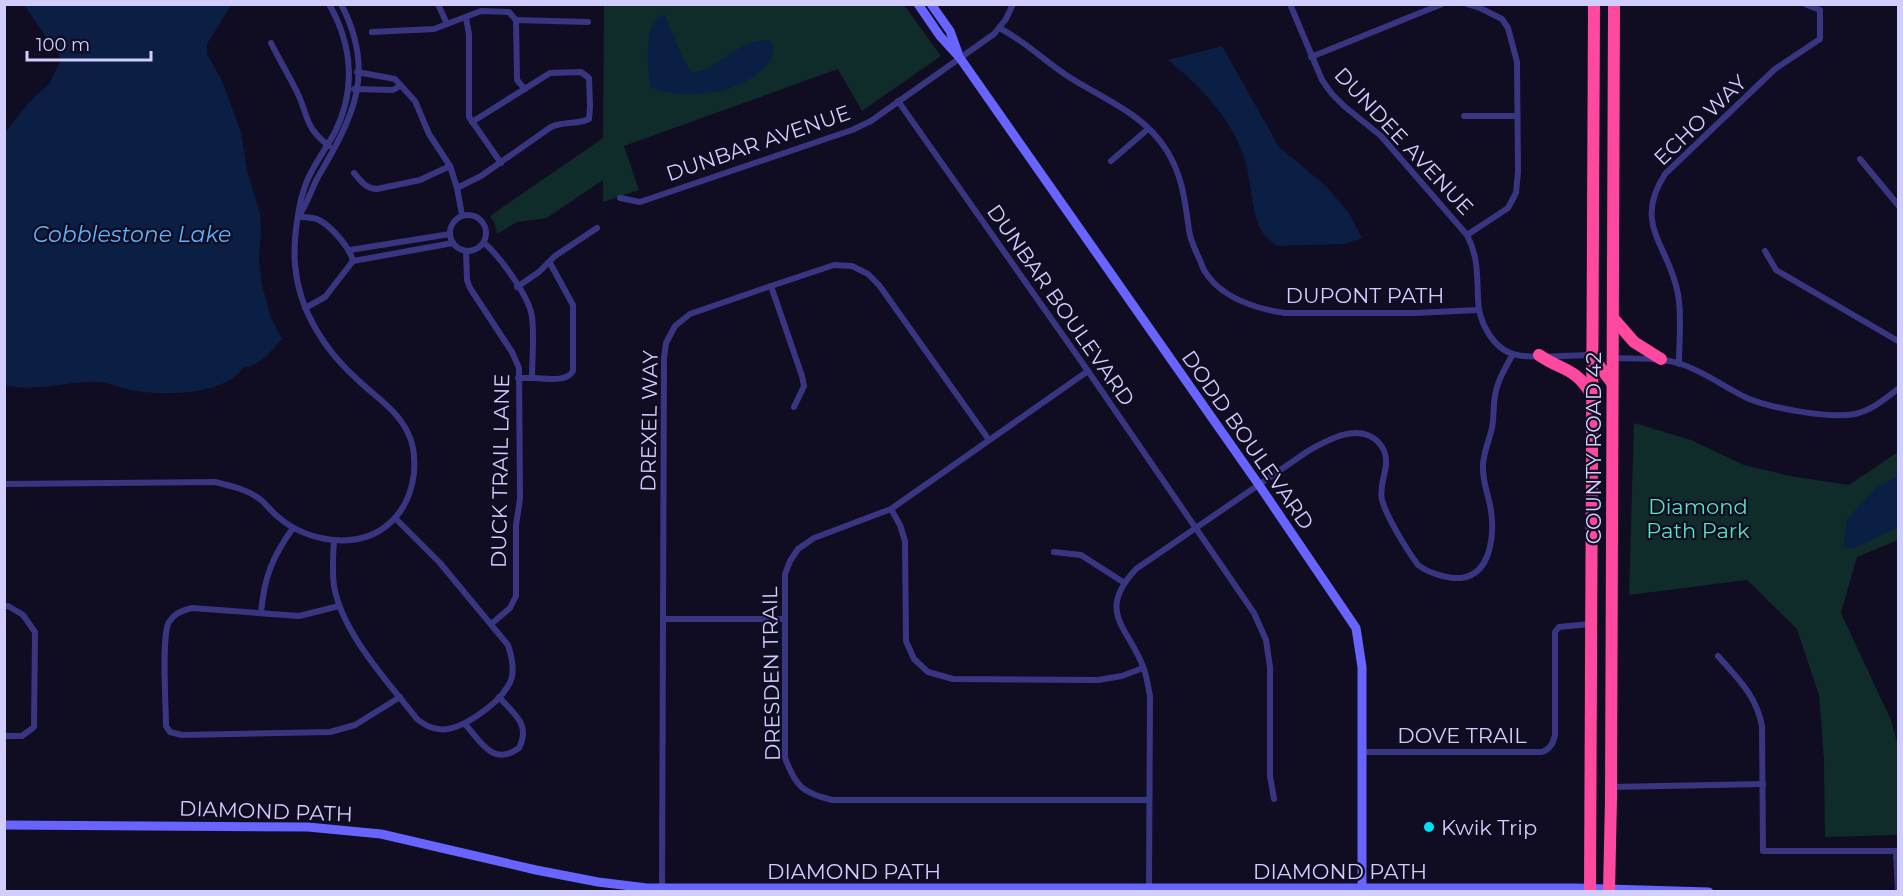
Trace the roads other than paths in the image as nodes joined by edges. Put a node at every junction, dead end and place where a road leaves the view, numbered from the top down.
1 (329, 4) edge
2 (438, 4) edge
3 (918, 4) edge
4 (931, 4) edge
5 (1013, 4) edge
6 (1290, 4) edge
7 (1442, 4) edge
8 (1467, 4) edge
9 (1594, 4) edge
10 (1614, 4) edge
11 (1805, 4) edge
12 (342, 8) edge
13 (492, 8) edge
14 (335, 15) junction
15 (466, 18) junction
16 (516, 20) junction
17 (588, 22) dead end
18 (447, 24) junction
19 (999, 28) junction
20 (372, 32) dead end
21 (271, 43) dead end
22 (1311, 57) junction
23 (960, 58) junction
24 (350, 72) junction
25 (358, 72) junction
26 (400, 86) junction
27 (349, 89) junction
28 (525, 89) junction
29 (358, 90) junction
30 (898, 101) junction
31 (1464, 116) dead end
32 (1516, 116) junction
33 (472, 122) junction
34 (1148, 129) junction
35 (328, 145) junction
36 (334, 150) junction
37 (1860, 159) dead end
38 (1112, 161) dead end
39 (501, 163) junction
40 (450, 166) junction
41 (354, 173) dead end
42 (457, 188) junction
43 (620, 198) dead end
44 (1899, 205) edge
45 (299, 216) junction
46 (462, 216) junction
47 (597, 228) dead end
48 (450, 234) junction
49 (1467, 235) junction
50 (453, 243) junction
51 (484, 243) junction
52 (350, 250) junction
53 (466, 251) junction
54 (1765, 251) dead end
55 (353, 261) junction
56 (550, 263) junction
57 (771, 286) junction
58 (517, 287) junction
59 (305, 308) junction
60 (1478, 310) junction
61 (1613, 318) junction
62 (1592, 326) junction
63 (1899, 341) edge
64 (1513, 354) junction
65 (1539, 355) junction
66 (1592, 355) junction
67 (1612, 358) junction
68 (1661, 360) junction
69 (1679, 363) junction
70 (1088, 371) junction
71 (518, 378) junction
72 (532, 378) junction
73 (1612, 383) junction
74 (1899, 389) edge
75 (1591, 394) junction
76 (794, 407) dead end
77 (989, 440) junction
78 (4, 484) edge
79 (1259, 485) junction
80 (891, 509) junction
81 (395, 518) junction
82 (293, 528) junction
83 (1197, 528) junction
84 (334, 540) junction
85 (1054, 552) dead end
86 (1124, 582) junction
87 (4, 606) edge
88 (339, 606) junction
89 (261, 614) junction
90 (663, 619) junction
91 (784, 619) junction
92 (491, 624) junction
93 (1590, 624) junction
94 (1718, 656) dead end
95 (1143, 668) junction
96 (400, 697) junction
97 (500, 697) junction
98 (465, 724) junction
99 (4, 735) edge
100 (1362, 752) junction
101 (1763, 784) junction
102 (1611, 787) junction
103 (1274, 799) dead end
104 (1149, 800) junction
105 (4, 825) edge
106 (1897, 851) edge
107 (662, 890) edge
108 (1149, 890) edge
109 (1362, 890) edge
110 (1590, 890) edge
111 (1609, 890) edge
112 (1709, 891) edge
113 (1898, 891) edge

1 - 14 street
2 - 18 street
3 - 23 street
4 - 23 street
5 - 19 street
6 - 22 street, DUNDEE AVENUE
7 - 22 street
8 - 32 street
9 - 62 highway, COUNTY ROAD 42
10 - 61 highway, COUNTY ROAD 42
11 - 69 street, ECHO WAY
12 - 14 street
12 - 25 street
13 - 15 street
13 - 16 street
14 - 24 street
15 - 18 street
15 - 33 street
16 - 17 street
16 - 28 street
18 - 20 street
19 - 23 street
19 - 34 street, DUPONT PATH
21 - 35 street
22 - 49 street, DUNDEE AVENUE
23 - 30 street, DUNBAR AVENUE
23 - 79 street, DODD BOULEVARD
24 - 25 street
24 - 27 street
25 - 26 street
25 - 29 street
26 - 29 street
26 - 40 street
27 - 29 street
27 - 35 street
28 - 33 street
28 - 39 street
29 - 36 street
30 - 43 street, DUNBAR AVENUE
30 - 70 street, DUNBAR BOULEVARD
31 - 32 street
32 - 49 street
33 - 39 street
34 - 38 street
34 - 60 street, DUPONT PATH
35 - 36 street
35 - 45 street
36 - 45 street
37 - 44 street
39 - 42 street
40 - 41 street
40 - 42 street
42 - 46 street
45 - 52 street
45 - 59 street
46 - 48 street
46 - 51 street
47 - 56 street
48 - 50 street
48 - 52 street
49 - 60 street, DUNDEE AVENUE
50 - 53 street
50 - 55 street
51 - 53 street
51 - 58 street
52 - 55 street
53 - 71 street, DUCK TRAIL LANE
54 - 63 street
55 - 59 street
56 - 58 street
56 - 72 street
57 - 76 street
57 - 77 street, DREXEL WAY
57 - 90 street, DREXEL WAY
58 - 72 street
59 - 81 street
60 - 64 street, DUNDEE AVENUE
61 - 67 highway, COUNTY ROAD 42
61 - 68 highway
62 - 66 highway, COUNTY ROAD 42
62 - 67 highway
64 - 65 street
64 - 79 street
65 - 66 street
65 - 75 highway
66 - 73 highway
66 - 75 highway, COUNTY ROAD 42
67 - 68 street
67 - 73 highway, COUNTY ROAD 42
68 - 69 street
69 - 74 street
70 - 77 street, DRESDEN TRAIL
70 - 83 street, DUNBAR BOULEVARD
71 - 72 street
71 - 92 street, DUCK TRAIL LANE
73 - 102 highway, COUNTY ROAD 42
75 - 93 highway, COUNTY ROAD 42
77 - 80 street, DRESDEN TRAIL
78 - 82 street
79 - 83 street
79 - 100 street, DODD BOULEVARD
80 - 91 street, DRESDEN TRAIL
80 - 95 street
81 - 84 street
81 - 92 street
82 - 84 street
82 - 89 street
83 - 86 street
83 - 103 street, DUNBAR BOULEVARD
84 - 88 street
85 - 86 street
86 - 95 street
87 - 99 street
88 - 89 street
88 - 96 street
89 - 96 street
90 - 91 street
90 - 107 street, DREXEL WAY
91 - 104 street, DRESDEN TRAIL
92 - 97 street
93 - 100 street, DOVE TRAIL
93 - 110 highway, COUNTY ROAD 42
94 - 101 street
95 - 104 street
96 - 98 street
97 - 98 street
97 - 98 street
100 - 109 street, DODD BOULEVARD
101 - 102 street
101 - 106 street
102 - 111 highway, COUNTY ROAD 42
104 - 108 street
105 - 107 street, DIAMOND PATH
106 - 113 street
107 - 108 street, DIAMOND PATH
108 - 109 street, DIAMOND PATH
109 - 110 street, DIAMOND PATH
110 - 111 street, DIAMOND PATH
111 - 112 street, DIAMOND PATH

